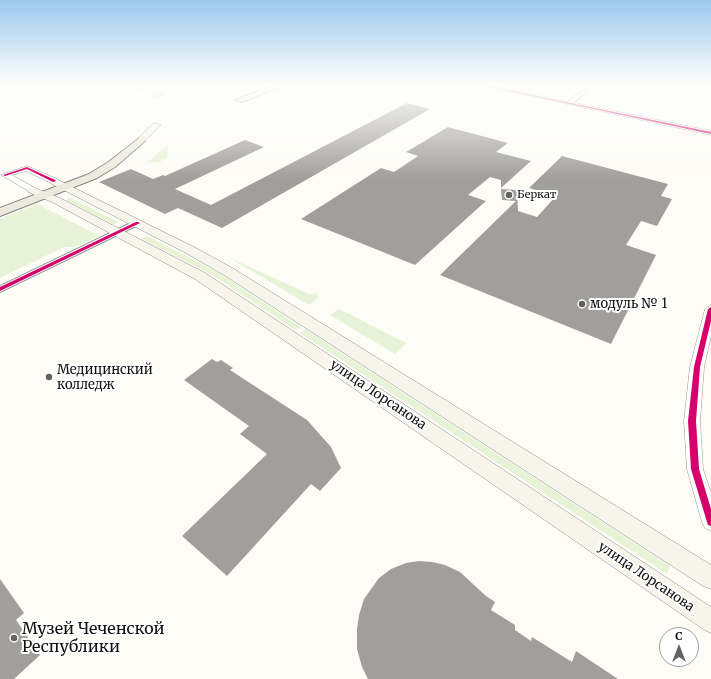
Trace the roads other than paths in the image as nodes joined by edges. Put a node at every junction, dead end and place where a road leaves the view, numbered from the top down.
1 (633, 116) edge
2 (642, 116) edge
3 (157, 125) dead end
4 (711, 129) edge
5 (711, 133) edge
6 (142, 139) joint
7 (131, 140) dead end
8 (60, 184) junction
9 (32, 190) junction
10 (44, 195) junction
11 (0, 202) edge
12 (0, 212) edge
13 (138, 223) junction
14 (119, 232) junction
15 (0, 289) edge
16 (711, 309) edge
17 (711, 522) edge
18 (711, 578) edge
19 (711, 621) edge

1 - 5 street
2 - 4 street
3 - 6 main road
6 - 8 main road
7 - 8 main road
8 - 9 main road
8 - 9 street
8 - 10 main road
8 - 13 main road, улица Лорсанова
9 - 10 main road, улица Лорсанова
9 - 11 main road
10 - 12 main road
10 - 14 main road, улица Лорсанова
13 - 14 street
13 - 18 main road, улица Лорсанова
14 - 15 street
14 - 19 main road, улица Лорсанова
16 - 17 street

